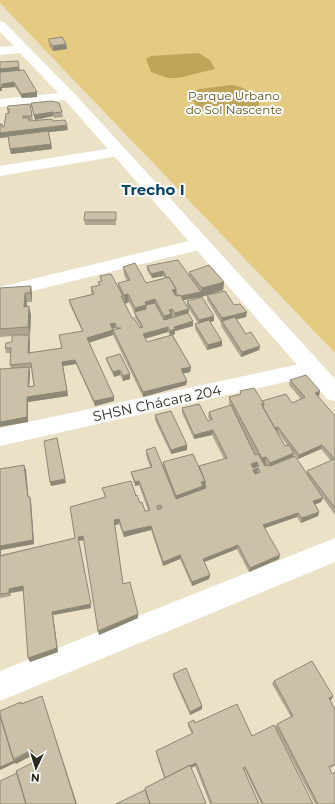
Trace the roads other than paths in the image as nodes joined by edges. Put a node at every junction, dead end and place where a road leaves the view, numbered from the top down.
1 (0, 25) edge
2 (22, 49) junction
3 (0, 51) edge
4 (69, 96) junction
5 (0, 103) edge
6 (119, 152) junction
7 (0, 171) edge
8 (201, 244) junction
9 (0, 293) edge
10 (314, 369) junction
11 (335, 393) edge
12 (0, 436) edge
13 (335, 550) edge
14 (0, 686) edge

1 - 2 street
2 - 3 street
2 - 4 street
4 - 5 street
4 - 6 street
6 - 7 street
6 - 8 street
8 - 9 street
8 - 10 street
10 - 11 street
10 - 12 street, SHSN Chácara 204
13 - 14 street

